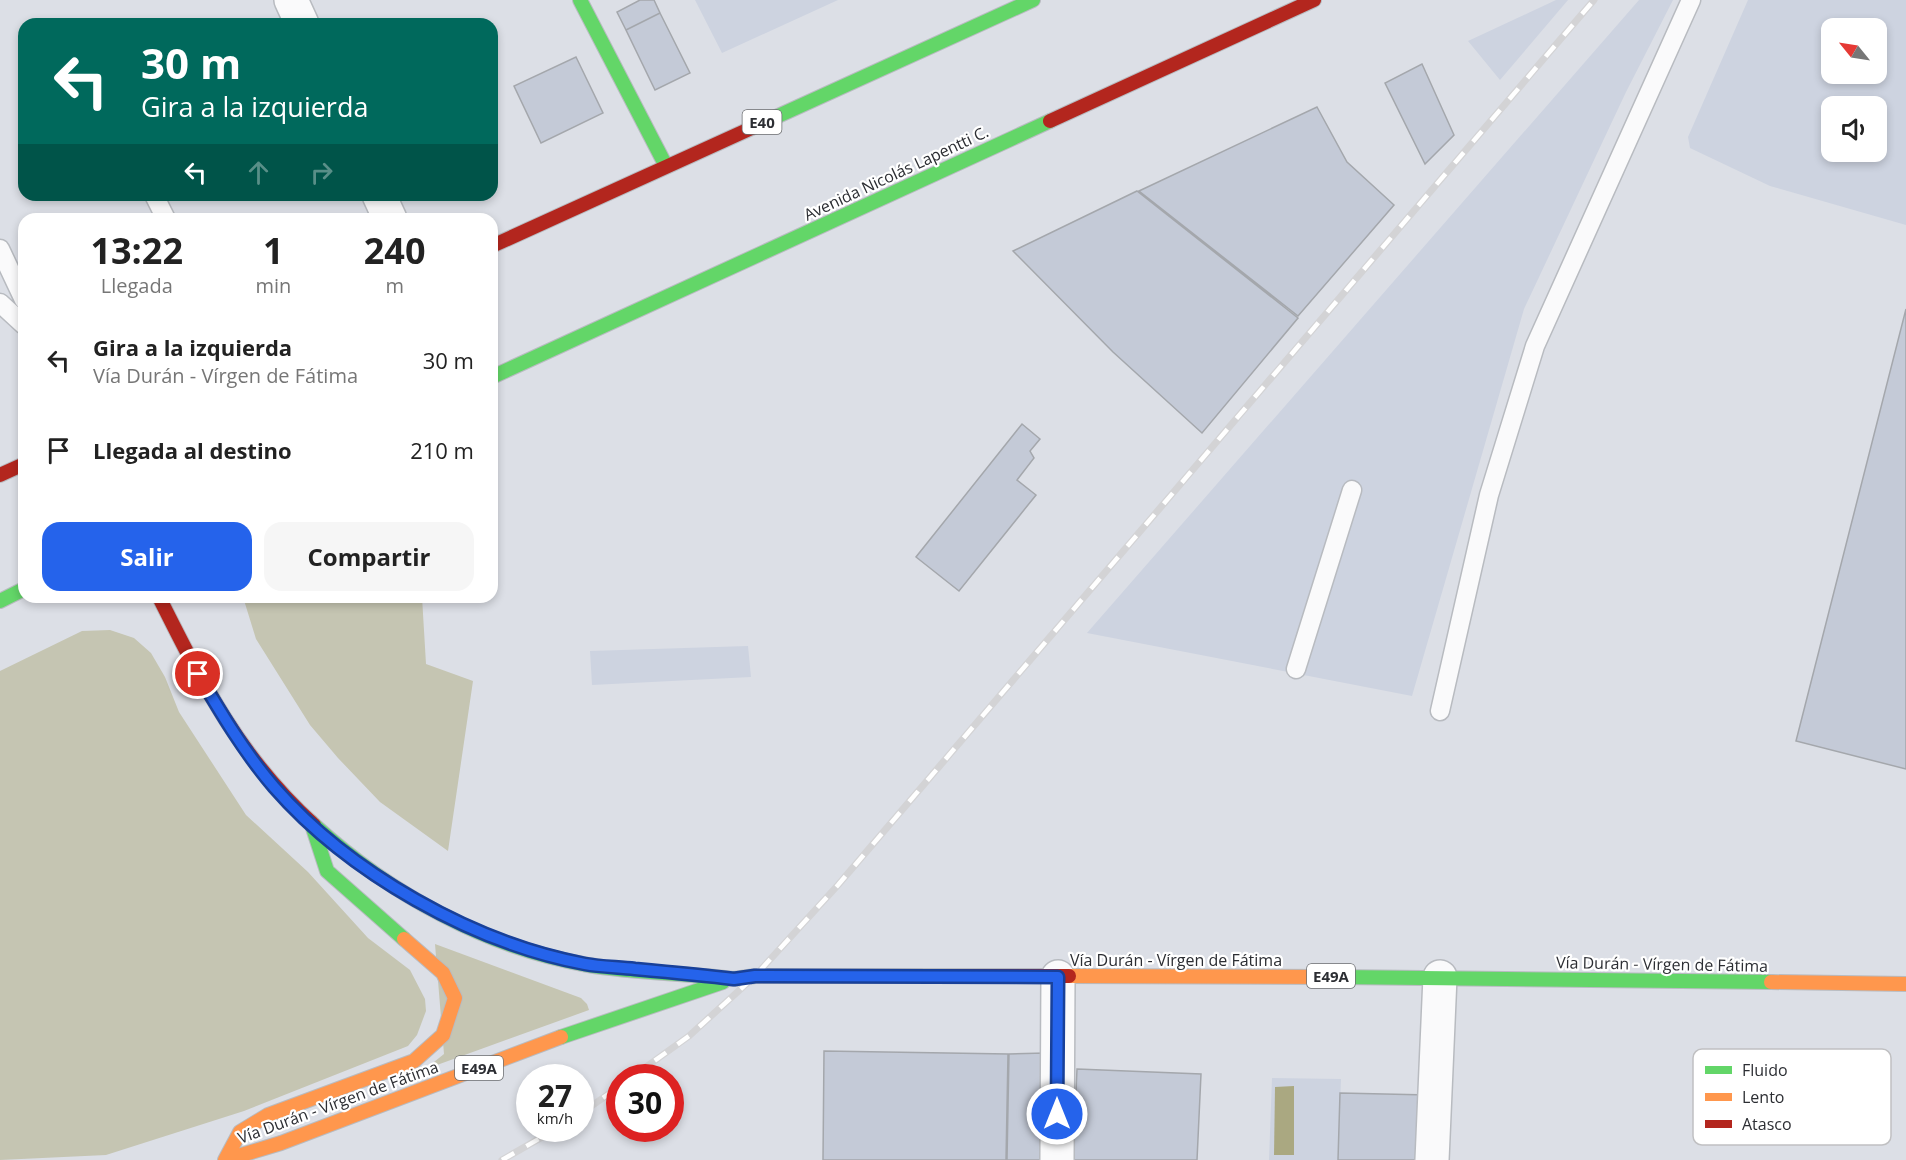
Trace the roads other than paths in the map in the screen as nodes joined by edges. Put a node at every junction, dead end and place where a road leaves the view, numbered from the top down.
1 (291, 0) edge
2 (580, 0) edge
3 (1033, 0) edge
4 (1314, 0) edge
5 (1691, 0) edge
6 (299, 18) edge
7 (666, 166) junction
8 (498, 243) edge
9 (0, 249) edge
10 (18, 287) edge
11 (0, 303) edge
12 (18, 320) edge
13 (498, 373) edge
14 (18, 467) edge
15 (0, 475) edge
16 (1352, 490) dead end
17 (18, 592) edge
18 (0, 601) edge
19 (162, 603) edge
20 (1296, 669) dead end
21 (1440, 711) dead end
22 (311, 822) junction
23 (1058, 977) junction
24 (1440, 977) junction
25 (734, 979) junction
26 (1906, 984) edge
27 (225, 1160) edge
28 (1057, 1160) edge
29 (1432, 1160) edge

1 - 6 street
2 - 7 main road
3 - 7 main road, E40
4 - 13 main road, Avenida Nicolás Lapentti C.
5 - 21 lane
7 - 8 main road, E40
9 - 10 lane
11 - 12 lane
14 - 15 main road
16 - 20 lane
17 - 18 main road
19 - 22 main road, Vía Durán - Vírgen de Fátima / E49A
22 - 25 main road, Vía Durán - Vírgen de Fátima / E49A
22 - 27 main road
23 - 24 main road, Vía Durán - Vírgen de Fátima / E49A
23 - 25 main road, Vía Durán - Vírgen de Fátima / E49A
23 - 28 street
24 - 26 main road, Vía Durán - Vírgen de Fátima / E49A
24 - 29 street
25 - 27 main road, Vía Durán - Vírgen de Fátima / E49A

